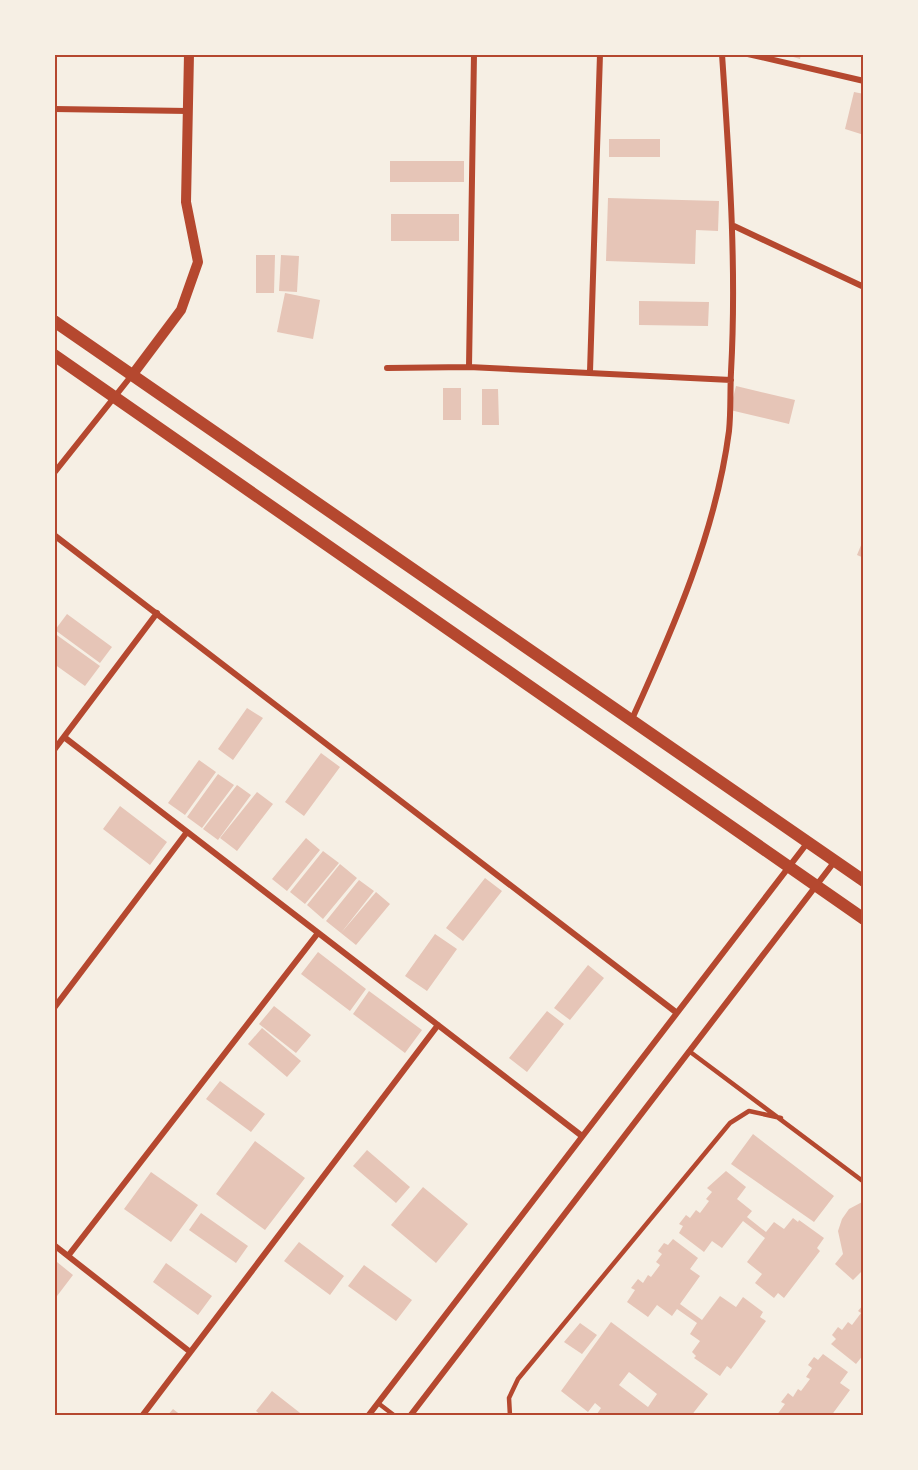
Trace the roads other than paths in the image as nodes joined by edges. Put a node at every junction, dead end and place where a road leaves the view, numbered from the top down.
1 (189, 54) edge
2 (474, 54) edge
3 (600, 54) edge
4 (722, 54) edge
5 (748, 54) edge
6 (864, 81) edge
7 (54, 109) edge
8 (188, 111) junction
9 (734, 226) junction
10 (864, 287) edge
11 (54, 321) edge
12 (54, 355) edge
13 (469, 367) junction
14 (387, 368) dead end
15 (590, 372) junction
16 (133, 374) junction
17 (731, 380) junction
18 (112, 397) junction
19 (54, 473) edge
20 (54, 535) edge
21 (157, 613) junction
22 (632, 719) junction
23 (64, 737) junction
24 (54, 750) edge
25 (187, 832) junction
26 (808, 842) junction
27 (835, 861) junction
28 (790, 866) junction
29 (864, 880) edge
30 (816, 885) junction
31 (864, 919) edge
32 (318, 933) junction
33 (54, 1008) edge
34 (677, 1013) junction
35 (438, 1025) junction
36 (689, 1051) junction
37 (781, 1118) junction
38 (582, 1137) junction
39 (864, 1182) edge
40 (54, 1245) edge
41 (68, 1256) junction
42 (189, 1351) junction
43 (378, 1403) junction
44 (142, 1416) edge
45 (368, 1416) edge
46 (395, 1416) edge
47 (410, 1416) edge
48 (510, 1416) edge

1 - 8 street
2 - 13 street
3 - 15 street
4 - 9 street
5 - 6 street
7 - 8 street
8 - 16 street
9 - 10 street
9 - 17 street
11 - 16 main road
12 - 18 main road
13 - 14 street
13 - 15 street
15 - 17 street
16 - 18 street
16 - 22 main road
17 - 22 street
18 - 19 street
18 - 28 main road
20 - 21 street
21 - 23 street
21 - 34 street
22 - 26 main road
23 - 24 street
23 - 25 street
25 - 32 street
25 - 33 street
26 - 27 main road
26 - 28 street
27 - 29 main road
27 - 30 street
28 - 30 main road
28 - 34 street
30 - 31 main road
30 - 36 street
32 - 35 street
32 - 41 street
34 - 38 street
35 - 38 street
35 - 42 street
36 - 37 lane
36 - 47 street
37 - 39 lane
37 - 48 lane
38 - 43 street
40 - 41 street
41 - 42 street
42 - 44 street
43 - 45 street
43 - 46 lane

